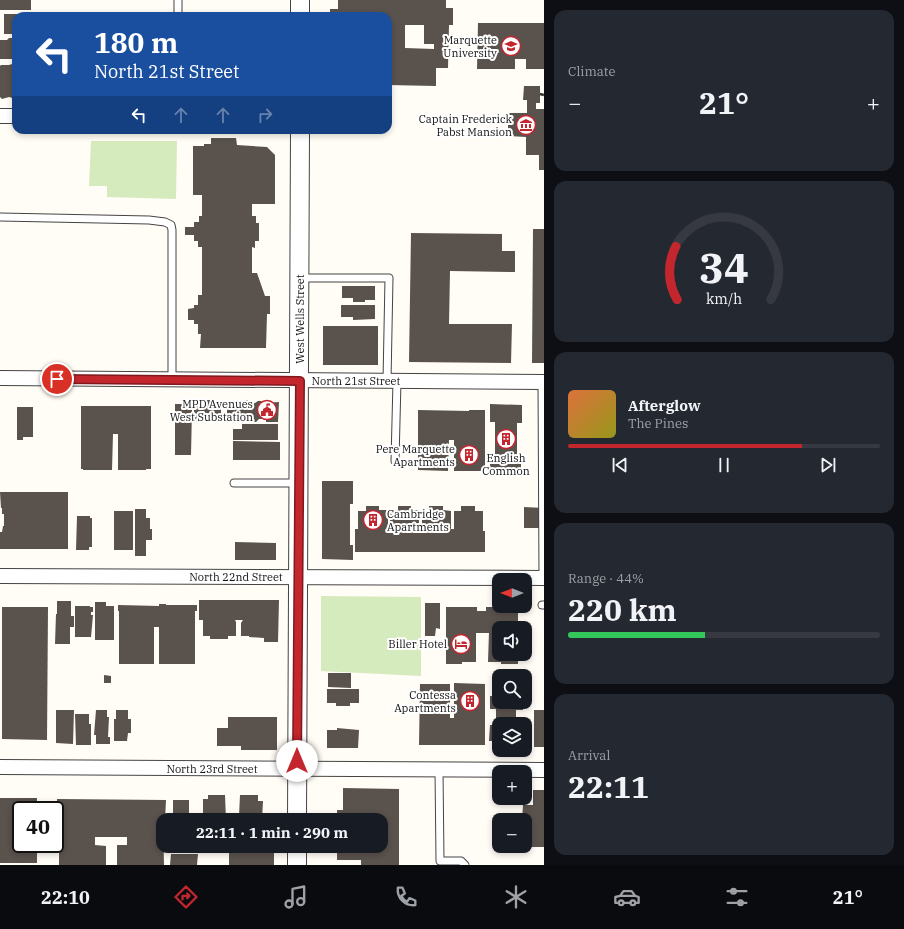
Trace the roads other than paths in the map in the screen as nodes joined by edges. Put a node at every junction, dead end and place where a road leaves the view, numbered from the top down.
1 (178, 0) edge
2 (300, 0) edge
3 (178, 12) edge
4 (300, 12) edge
5 (0, 116) edge
6 (12, 116) edge
7 (300, 134) edge
8 (0, 217) edge
9 (300, 278) junction
10 (0, 378) edge
11 (172, 380) junction
12 (300, 381) junction
13 (392, 381) junction
14 (543, 382) edge
15 (395, 461) dead end
16 (234, 483) dead end
17 (299, 483) junction
18 (0, 576) edge
19 (298, 578) junction
20 (543, 578) edge
21 (0, 768) edge
22 (297, 770) junction
23 (439, 770) junction
24 (544, 770) edge
25 (297, 813) edge
26 (297, 853) edge
27 (297, 865) edge
28 (464, 865) edge

1 - 3 lane
2 - 4 street
5 - 6 street
7 - 9 street, West Wells Street
8 - 11 lane
9 - 12 street, West Wells Street
9 - 13 lane
10 - 11 street, North 21st Street
11 - 12 street, North 21st Street
12 - 13 street, North 21st Street
12 - 17 street, West Wells Street
13 - 14 street, North 21st Street
13 - 15 lane
14 - 20 lane
16 - 17 lane
17 - 19 street, West Wells Street
18 - 19 street, North 22nd Street
19 - 20 street, North 22nd Street
19 - 22 street, West Wells Street
21 - 22 street, North 23rd Street
22 - 23 street, North 23rd Street
22 - 25 street, West Wells Street
23 - 24 street, North 23rd Street
23 - 28 lane
26 - 27 street

